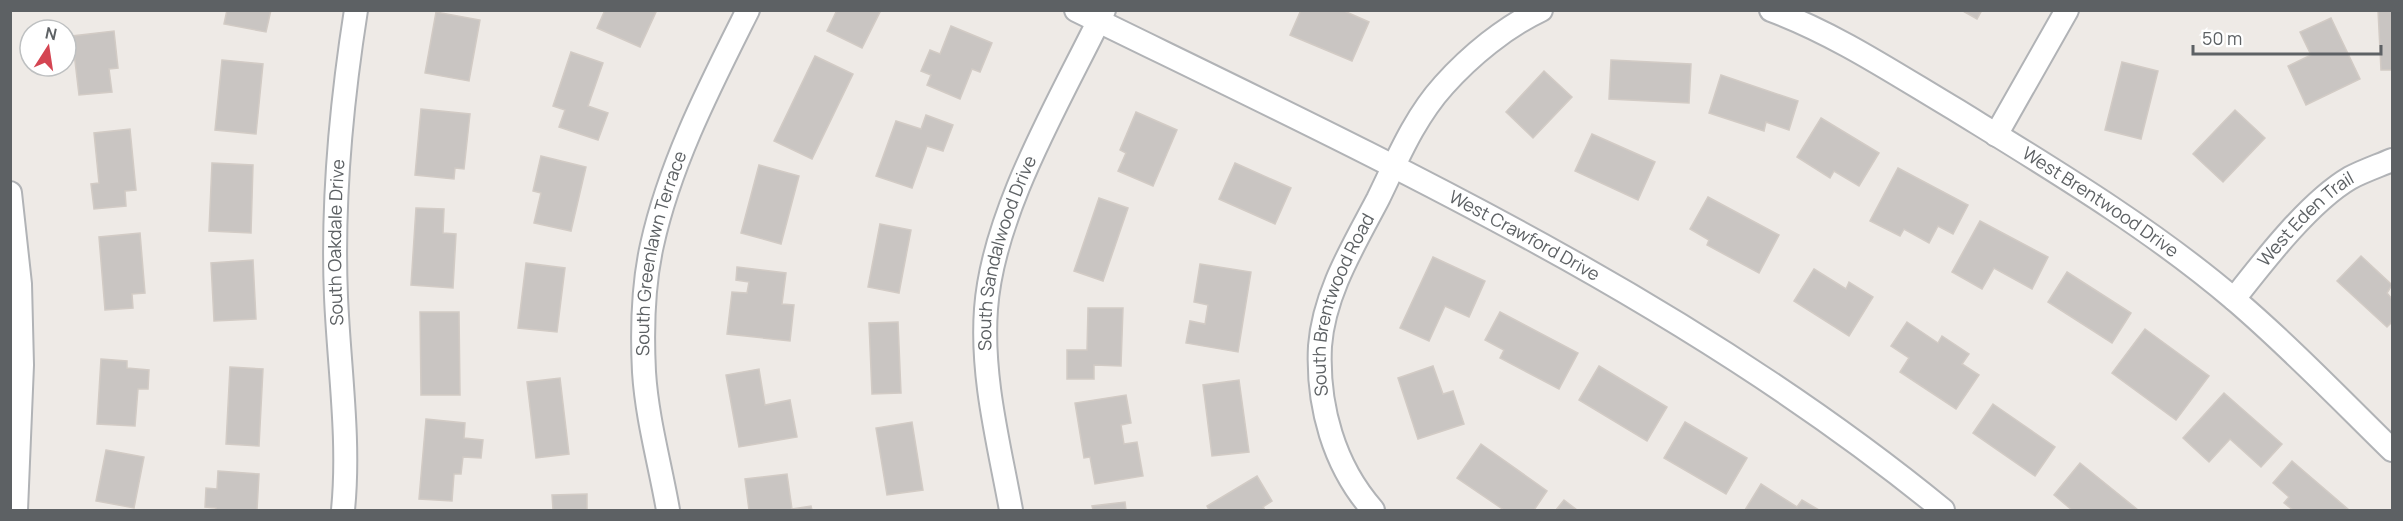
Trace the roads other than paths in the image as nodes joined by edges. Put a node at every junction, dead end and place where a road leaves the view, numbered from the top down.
1 (356, 10) edge
2 (748, 10) edge
3 (1076, 10) edge
4 (1541, 10) edge
5 (1771, 10) edge
6 (2067, 10) edge
7 (1101, 16) edge
8 (1996, 135) junction
9 (2392, 160) edge
10 (1394, 166) junction
11 (10, 193) edge
12 (2234, 299) junction
13 (2392, 450) edge
14 (16, 510) edge
15 (343, 510) edge
16 (669, 510) edge
17 (1011, 510) edge
18 (1373, 510) edge
19 (1943, 510) edge

1 - 15 street, South Oakdale Drive
2 - 16 street, South Greenlawn Terrace
3 - 7 street, West Crawford Drive
4 - 10 street
5 - 8 street, West Brentwood Drive
6 - 8 street
7 - 10 street, West Crawford Drive
7 - 17 street, South Sandalwood Drive
8 - 12 street, West Brentwood Drive
9 - 12 street, West Eden Trail
10 - 18 street, South Brentwood Road
10 - 19 street, West Crawford Drive
11 - 14 street
12 - 13 street, West Brentwood Drive

